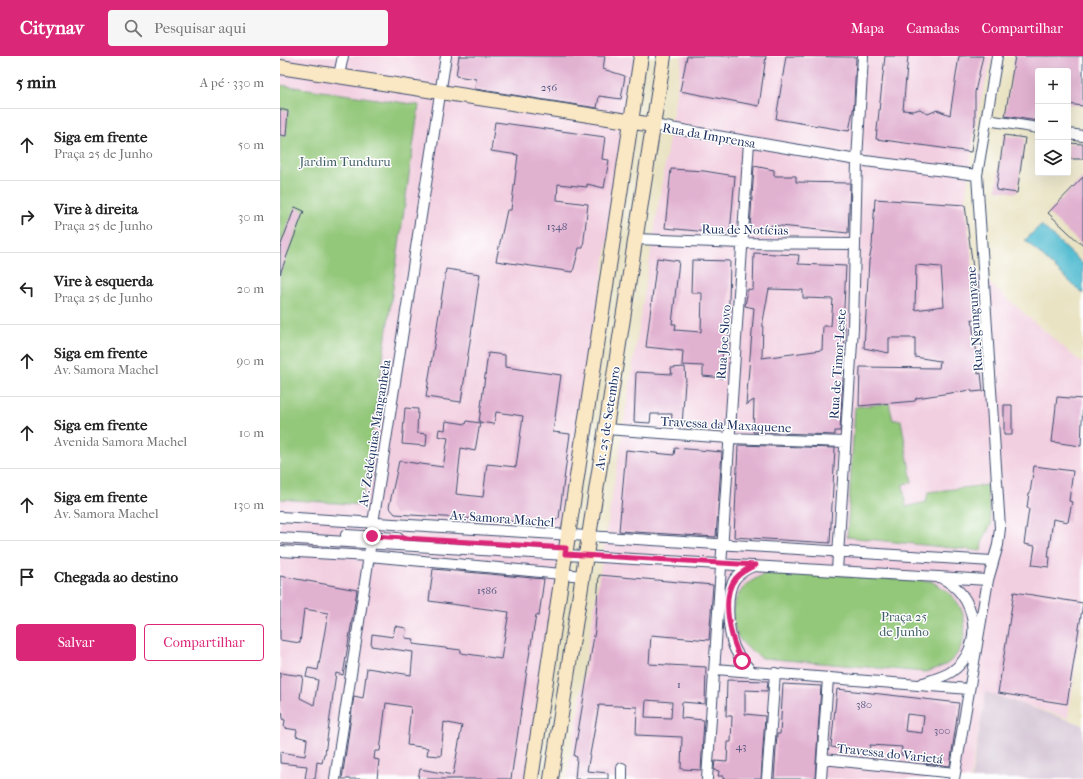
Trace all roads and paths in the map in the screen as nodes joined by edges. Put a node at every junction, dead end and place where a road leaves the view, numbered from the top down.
1 (343, 56) edge
2 (446, 56) edge
3 (641, 56) edge
4 (664, 56) edge
5 (863, 56) edge
6 (997, 56) edge
7 (280, 67) edge
8 (339, 75) junction
9 (441, 91) junction
10 (987, 120) junction
11 (631, 121) junction
12 (653, 125) junction
13 (1035, 128) edge
14 (1071, 134) edge
15 (1083, 136) edge
16 (749, 142) junction
17 (858, 160) junction
18 (977, 175) junction
19 (635, 239) junction
20 (742, 243) junction
21 (855, 244) junction
22 (606, 429) junction
23 (730, 438) junction
24 (845, 442) junction
25 (280, 517) edge
26 (373, 523) junction
27 (280, 531) edge
28 (280, 538) edge
29 (371, 540) junction
30 (723, 544) junction
31 (567, 546) junction
32 (587, 547) junction
33 (280, 551) edge
34 (838, 552) junction
35 (369, 556) junction
36 (992, 561) junction
37 (721, 563) junction
38 (756, 565) junction
39 (837, 570) junction
40 (562, 574) junction
41 (928, 575) junction
42 (583, 576) junction
43 (988, 580) junction
44 (715, 669) junction
45 (752, 672) junction
46 (775, 673) junction
47 (828, 678) junction
48 (919, 685) junction
49 (969, 689) junction
50 (823, 759) junction
51 (622, 768) dead end
52 (954, 776) edge
53 (335, 779) edge
54 (531, 779) edge
55 (551, 779) edge
56 (622, 779) edge
57 (708, 779) edge
58 (767, 779) edge
59 (821, 779) edge

1 - 8 street
2 - 9 street, Av. Zedéquias Manganhela
3 - 11 main road, Av. 25 de Setembro
4 - 12 main road, Av. 25 de Setembro
5 - 17 street, Rua de Timor-Leste
6 - 10 street, Rua Ngungunyane
7 - 8 main road, Rua da Imprensa
8 - 9 main road, Rua da Imprensa
9 - 11 main road, Rua da Imprensa
9 - 26 street, Av. Zedéquias Manganhela
10 - 13 street
10 - 18 street, Rua Ngungunyane
11 - 12 main road, Rua da Imprensa
11 - 31 main road, Av. 25 de Setembro
12 - 16 street, Rua da Imprensa
12 - 19 main road, Av. 25 de Setembro
14 - 15 street
16 - 17 street, Rua da Imprensa
16 - 20 street, Rua Joe Slovo
17 - 18 street, Rua da Imprensa
17 - 21 street, Rua de Timor-Leste
18 - 36 street, Rua Ngungunyane
19 - 20 street, Rua de Notícias
19 - 22 main road, Av. 25 de Setembro
20 - 21 street, Rua de Notícias
20 - 23 street, Rua Joe Slovo
21 - 24 street, Rua de Timor-Leste
22 - 23 street, Travessa da Maxaquene
22 - 32 main road, Av. 25 de Setembro
23 - 24 street, Travessa da Maxaquene
23 - 30 street, Rua Joe Slovo
24 - 34 street, Rua de Timor-Leste
25 - 26 street, Av. Samora Machel
26 - 29 street, Av. Zedéquias Manganhela
26 - 31 street, Av. Samora Machel
27 - 29 street
28 - 29 street
29 - 31 street
29 - 35 street, Av. Zedéquias Manganhela
30 - 32 street, Av. Samora Machel
30 - 34 street, Av. Samora Machel
30 - 37 street
31 - 32 street
31 - 32 street, Av. Samora Machel
31 - 40 main road, Av. 25 de Setembro
32 - 37 street, Av. Samora Machel
32 - 42 main road, Av. 25 de Setembro
33 - 35 street
34 - 36 street, Av. Samora Machel
34 - 39 street, Rua de Timor-Leste
35 - 40 street
35 - 53 street, Av. Zedéquias Manganhela
36 - 43 street, Rua Ngungunyane
37 - 38 street
37 - 44 street
38 - 39 street
38 - 45 street
39 - 41 street
40 - 42 street
40 - 54 main road, Av. 25 de Setembro
41 - 43 street
41 - 48 street
42 - 55 main road, Av. 25 de Setembro
43 - 49 street
44 - 45 street
44 - 57 street
45 - 46 street
46 - 47 street
46 - 58 street
47 - 48 street
47 - 50 street
48 - 49 street
49 - 52 street
50 - 52 street, Travessa do Varietá
50 - 59 street
51 - 56 street

